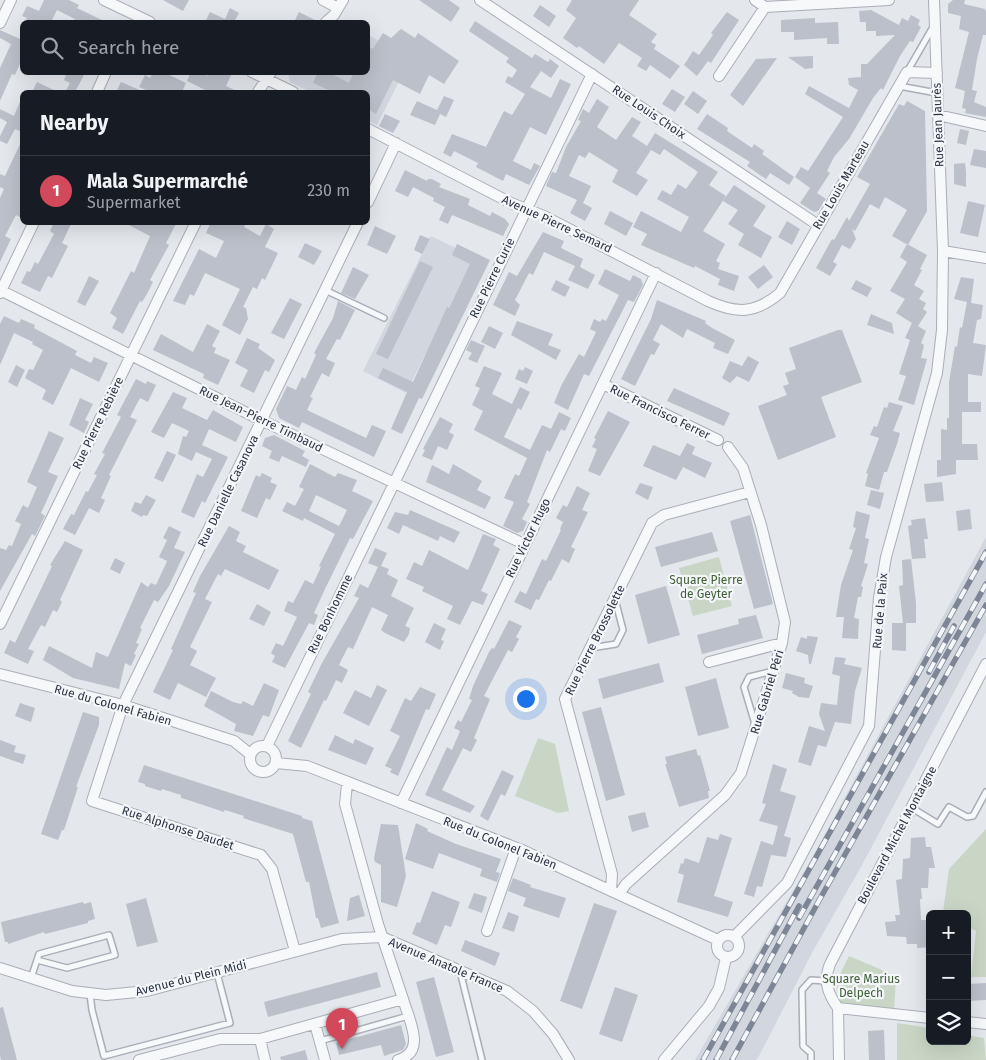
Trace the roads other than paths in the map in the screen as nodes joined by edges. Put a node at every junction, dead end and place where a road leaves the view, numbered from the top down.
1 (11, 0) edge
2 (104, 0) edge
3 (323, 0) edge
4 (480, 0) edge
5 (755, 0) edge
6 (889, 0) edge
7 (934, 0) edge
8 (340, 4) edge
9 (765, 7) junction
10 (132, 19) edge
11 (328, 20) edge
12 (0, 23) edge
13 (935, 25) junction
14 (908, 72) junction
15 (936, 73) junction
16 (592, 74) junction
17 (105, 75) edge
18 (268, 76) edge
19 (719, 76) dead end
20 (899, 86) junction
21 (98, 90) edge
22 (259, 90) edge
23 (290, 90) edge
24 (937, 93) junction
25 (938, 115) junction
26 (986, 126) edge
27 (370, 130) edge
28 (396, 143) junction
29 (370, 198) edge
30 (527, 208) junction
31 (33, 225) edge
32 (195, 225) edge
33 (357, 225) edge
34 (818, 225) junction
35 (942, 251) junction
36 (986, 258) edge
37 (656, 273) junction
38 (326, 290) junction
39 (0, 291) edge
40 (750, 310) joint
41 (384, 318) dead end
42 (132, 355) junction
43 (603, 384) junction
44 (263, 421) junction
45 (718, 440) dead end
46 (728, 447) dead end
47 (393, 482) junction
48 (750, 492) junction
49 (524, 544) junction
50 (615, 599) junction
51 (0, 624) edge
52 (782, 643) junction
53 (591, 648) junction
54 (708, 662) dead end
55 (986, 664) edge
56 (773, 671) junction
57 (0, 674) edge
58 (123, 705) junction
59 (756, 727) junction
60 (267, 746) junction
61 (250, 754) junction
62 (276, 763) junction
63 (347, 784) junction
64 (986, 792) edge
65 (401, 803) junction
66 (912, 808) junction
67 (516, 848) junction
68 (615, 892) junction
69 (487, 931) dead end
70 (734, 936) junction
71 (382, 938) junction
72 (718, 940) junction
73 (295, 951) junction
74 (726, 958) junction
75 (37, 960) junction
76 (0, 968) edge
77 (460, 970) junction
78 (217, 973) junction
79 (30, 978) junction
80 (826, 981) junction
81 (90, 993) junction
82 (403, 1000) junction
83 (838, 1008) junction
84 (408, 1016) junction
85 (926, 1018) edge
86 (971, 1022) edge
87 (315, 1024) junction
88 (986, 1024) edge
89 (260, 1039) junction
90 (320, 1041) junction
91 (139, 1060) edge
92 (265, 1060) edge
93 (325, 1060) edge
94 (398, 1060) edge
95 (482, 1060) edge
96 (569, 1060) edge
97 (664, 1060) edge
98 (811, 1060) edge
99 (839, 1060) edge

1 - 12 street
2 - 10 street
3 - 8 street
4 - 16 street, Rue Louis Choix
5 - 9 street
6 - 9 street
7 - 13 street, Rue Jean Jaurès
8 - 11 street
9 - 19 street
13 - 14 lane
13 - 15 street, Rue Jean Jaurès
14 - 15 street
14 - 20 street, Rue Louis Marteau
15 - 24 street, Rue Jean Jaurès
16 - 30 street, Rue Pierre Curie
16 - 34 street, Rue Louis Choix
17 - 21 street
18 - 22 street
18 - 23 street
20 - 24 lane
20 - 34 street, Rue Louis Marteau
24 - 25 street, Rue Jean Jaurès
25 - 26 street
25 - 35 street, Rue Jean Jaurès
27 - 28 street, Avenue Pierre Semard
28 - 29 street
28 - 30 street, Avenue Pierre Semard
30 - 37 street, Avenue Pierre Semard
30 - 47 street, Rue Pierre Curie
31 - 39 street
32 - 42 street, Rue Pierre Rebière
33 - 38 street, Rue Danielle Casanova
34 - 40 street, Rue Louis Marteau
35 - 36 street
35 - 70 street, Rue de la Paix
37 - 40 street, Avenue Pierre Semard
37 - 43 street, Rue Victor Hugo
38 - 41 lane
38 - 44 street, Rue Danielle Casanova
39 - 42 street, Rue Jean-Pierre Timbaud
42 - 44 street, Rue Jean-Pierre Timbaud
42 - 51 street, Rue Pierre Rebière
43 - 45 street, Rue Francisco Ferrer
43 - 49 street, Rue Victor Hugo
44 - 47 street, Rue Jean-Pierre Timbaud
44 - 58 street, Rue Danielle Casanova
46 - 48 street, Rue Gabriel Péri
47 - 49 street, Rue Jean-Pierre Timbaud
47 - 60 street, Rue Bonhomme
48 - 50 street, Rue Pierre Brossolette
48 - 52 street, Rue Gabriel Péri
49 - 65 street, Rue Victor Hugo
50 - 53 street, Rue Pierre Brossolette
50 - 53 lane
52 - 54 street
52 - 56 street, Rue Gabriel Péri
53 - 68 street, Rue Pierre Brossolette
55 - 66 street, Boulevard Michel Montaigne
56 - 59 street, Rue Gabriel Péri
56 - 59 lane
57 - 58 street, Rue du Colonel Fabien
58 - 61 street, Rue du Colonel Fabien
58 - 73 street, Rue Alphonse Daudet
59 - 68 street, Rue Gabriel Péri
60 - 61 street
60 - 62 street
61 - 62 street, Rue du Colonel Fabien
62 - 63 street, Rue du Colonel Fabien
63 - 65 street, Rue du Colonel Fabien
63 - 71 street
64 - 66 lane
65 - 67 street, Rue du Colonel Fabien
66 - 80 street, Boulevard Michel Montaigne
67 - 68 street, Rue du Colonel Fabien
67 - 69 street
68 - 72 street, Rue du Colonel Fabien
70 - 72 street
70 - 74 street
71 - 73 street, Avenue du Plein Midi
71 - 77 street, Avenue Anatole France
71 - 82 street
72 - 74 street
73 - 78 street, Avenue du Plein Midi
74 - 97 street
75 - 75 lane
75 - 79 lane
76 - 79 street, Avenue du Plein Midi
77 - 95 lane
77 - 96 street, Avenue Anatole France
78 - 81 street, Avenue du Plein Midi
78 - 81 lane
79 - 81 street, Avenue du Plein Midi
80 - 83 street
80 - 98 lane
82 - 84 street
82 - 87 street
83 - 85 street
83 - 99 street
84 - 90 lane
84 - 94 street
86 - 88 street
87 - 89 street
87 - 90 street
89 - 91 street
89 - 92 street
90 - 93 street

